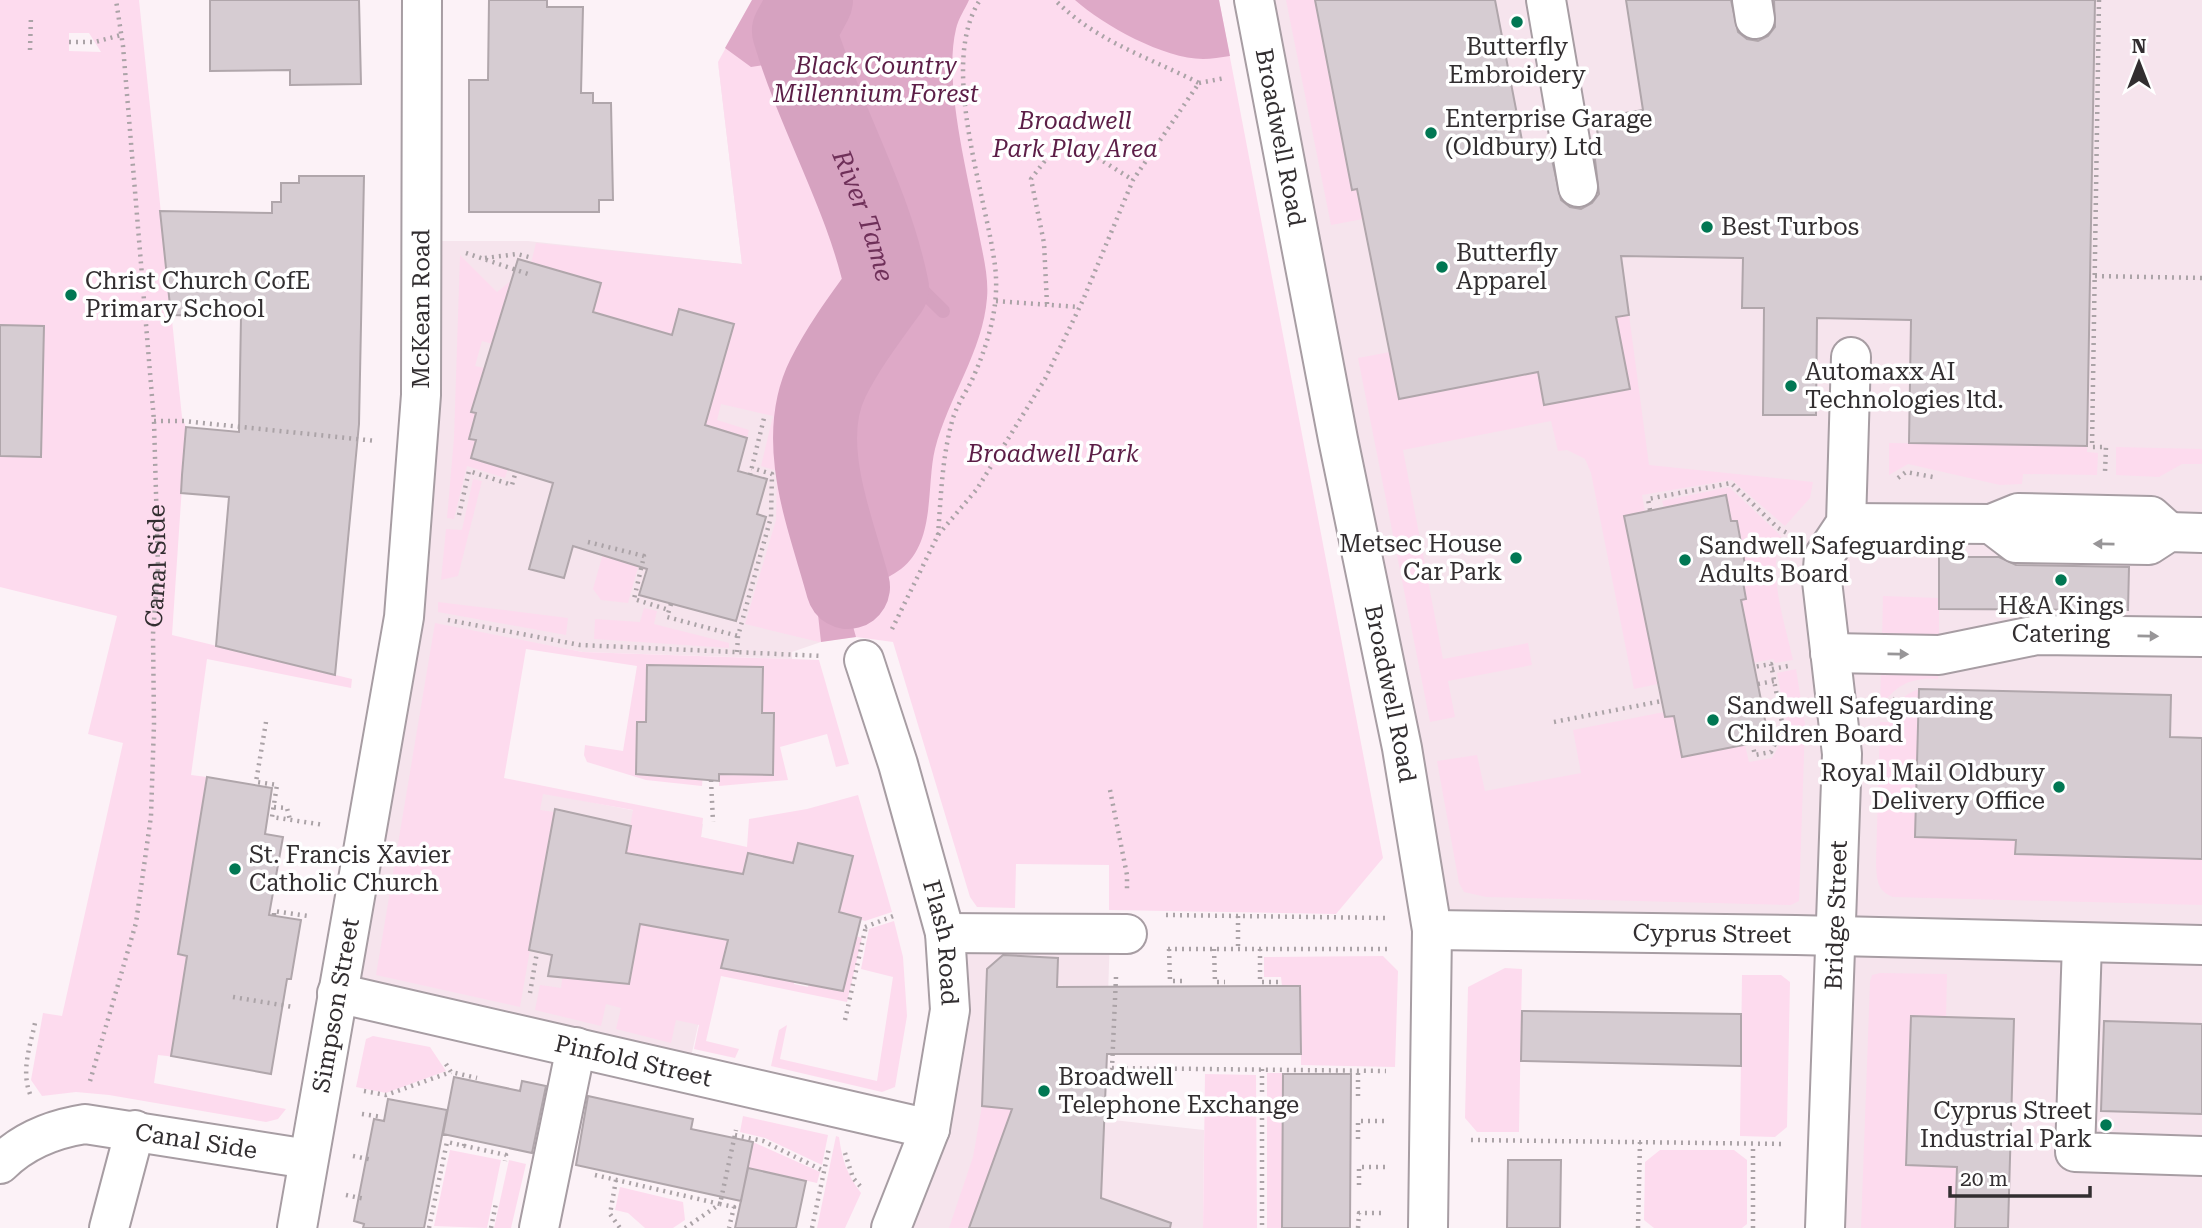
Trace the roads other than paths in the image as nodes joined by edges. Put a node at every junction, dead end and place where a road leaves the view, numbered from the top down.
1 (422, 0) edge
2 (1254, 0) edge
3 (1546, 0) edge
4 (1578, 187) dead end
5 (1850, 358) dead end
6 (1846, 523) junction
7 (2186, 533) edge
8 (420, 618) joint
9 (2202, 637) edge
10 (876, 650) road end
11 (1830, 653) junction
12 (1432, 930) junction
13 (1127, 932) road end
14 (945, 933) junction
15 (1834, 936) junction
16 (2082, 943) junction
17 (2202, 945) edge
18 (337, 993) junction
19 (576, 1047) junction
20 (930, 1129) junction
21 (135, 1130) junction
22 (2202, 1156) edge
23 (308, 1159) junction
24 (0, 1164) edge
25 (109, 1228) edge
26 (297, 1228) edge
27 (539, 1228) edge
28 (891, 1228) edge
29 (1428, 1228) edge
30 (1825, 1228) edge

1 - 8 street, McKean Road
2 - 12 street, Broadwell Road
3 - 4 street
5 - 6 street
6 - 7 street
6 - 11 street, Bridge Street
8 - 18 street, Simpson Street
11 -> 9 street
10 - 14 street, Flash Road
11 - 15 street, Bridge Street
12 - 15 street, Cyprus Street
12 - 29 street, Broadwell Road
13 - 14 street
14 - 20 street, Flash Road
15 - 16 street, Cyprus Street
15 - 30 street, Bridge Street
16 - 17 street, Cyprus Street
16 - 22 street
18 - 19 street, Pinfold Street
18 - 23 street, Simpson Street
19 - 20 street, Pinfold Street
19 - 27 street
20 - 28 street, Flash Road
21 - 23 street, Canal Side
21 - 24 street, Canal Side
21 - 25 street
23 - 26 street, Simpson Street

